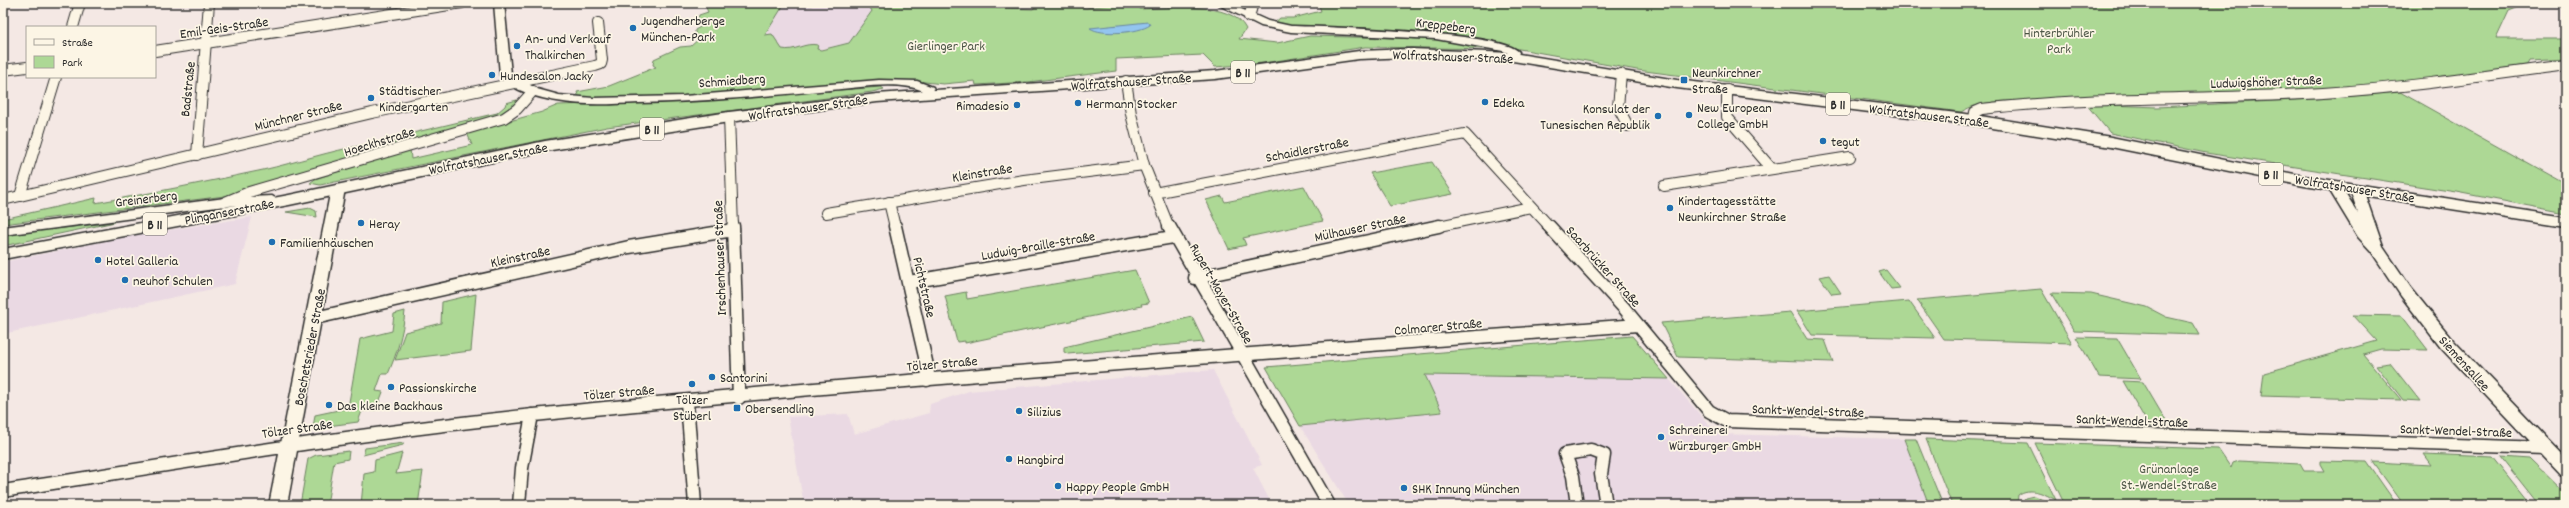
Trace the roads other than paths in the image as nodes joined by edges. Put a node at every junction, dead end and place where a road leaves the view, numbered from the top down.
1 (80, 3) edge
2 (209, 3) edge
3 (462, 3) edge
4 (499, 3) edge
5 (1252, 3) edge
6 (1224, 5) edge
7 (1252, 18) junction
8 (598, 23) dead end
9 (73, 26) edge
10 (206, 45) junction
11 (156, 51) edge
12 (1513, 57) junction
13 (2566, 65) edge
14 (26, 67) edge
15 (3, 70) edge
16 (1621, 74) junction
17 (56, 78) edge
18 (513, 81) junction
19 (1126, 81) junction
20 (1727, 90) junction
21 (533, 91) junction
22 (929, 94) junction
23 (729, 118) junction
24 (1974, 120) junction
25 (1628, 126) dead end
26 (1465, 134) joint
27 (197, 155) junction
28 (1850, 157) dead end
29 (1144, 165) junction
30 (1772, 169) junction
31 (1664, 186) dead end
32 (2334, 186) junction
33 (338, 189) junction
34 (2357, 189) junction
35 (1154, 193) junction
36 (20, 196) junction
37 (293, 199) junction
38 (3, 200) edge
39 (225, 202) junction
40 (889, 202) junction
41 (1531, 207) junction
42 (826, 213) dead end
43 (2566, 222) edge
44 (733, 230) junction
45 (3, 231) edge
46 (1173, 237) junction
47 (2376, 248) junction
48 (3, 254) edge
49 (1195, 278) junction
50 (909, 282) junction
51 (315, 318) junction
52 (1637, 325) junction
53 (1242, 357) junction
54 (927, 380) junction
55 (739, 398) junction
56 (687, 402) junction
57 (532, 415) junction
58 (1720, 419) joint
59 (290, 445) junction
60 (2545, 448) junction
61 (2566, 469) edge
62 (3, 492) edge
63 (278, 505) edge
64 (519, 505) edge
65 (695, 505) edge
66 (1329, 505) edge
67 (1577, 505) edge
68 (1606, 505) edge

1 - 9 street
2 - 10 street, Badstraße
3 - 10 street, Emil-Geis-Straße
4 - 18 street
5 - 7 street
6 - 7 street, Kreppeberg
7 - 12 street, Kreppeberg
8 - 18 street, Münchner Straße
10 - 11 street, Emil-Geis-Straße
10 - 27 street, Badstraße
12 - 16 main road, Wolfratshauser Straße / B 11
12 - 19 main road, Wolfratshauser Straße / B 11
13 - 24 street, Ludwigshöher Straße
14 - 15 street
16 - 20 main road, Wolfratshauser Straße / B 11
16 - 25 street
17 - 36 street
18 - 21 street
18 - 27 street, Münchner Straße
19 - 22 main road, Wolfratshauser Straße / B 11
19 - 29 street, Rupert-Mayer-Straße
20 - 24 main road, Wolfratshauser Straße / B 11
20 - 30 street
21 - 22 street, Schmiedberg
21 - 39 street, Hoeckhstraße
22 - 23 main road, Wolfratshauser Straße / B 11
23 - 33 main road, Wolfratshauser Straße / B 11
23 - 44 street, Irschenhauser Straße
24 - 32 main road, Wolfratshauser Straße / B 11
26 - 35 street, Schaidlerstraße
26 - 41 street, Saarbrücker Straße
27 - 36 street, Münchner Straße
28 - 30 street
29 - 35 street, Rupert-Mayer-Straße
29 - 40 street, Kleinstraße
30 - 31 street
32 - 34 main road, Wolfratshauser Straße / B 11
32 - 47 main road, Siemensallee
33 - 37 main road, Plinganserstraße / B 11
33 - 51 main road, Boschetsrieder Straße
34 - 43 main road, Wolfratshauser Straße / B 11
34 - 47 main road, Siemensallee
35 - 46 street, Rupert-Mayer-Straße
36 - 38 street, Münchner Straße
37 - 39 street, Greinerberg
37 - 48 main road, Plinganserstraße / B 11
39 - 45 street, Greinerberg
40 - 42 street, Kleinstraße
40 - 50 street, Pichtstraße
41 - 49 street, Mülhauser Straße
41 - 52 street, Saarbrücker Straße
44 - 51 street, Kleinstraße
44 - 55 street, Irschenhauser Straße
46 - 49 street, Rupert-Mayer-Straße
46 - 50 street, Ludwig-Braille-Straße
47 - 60 main road, Siemensallee
49 - 53 street, Rupert-Mayer-Straße
50 - 54 street, Pichtstraße
51 - 59 main road, Boschetsrieder Straße
52 - 53 street, Colmarer Straße
52 - 58 street, Saarbrücker Straße
53 - 54 street, Tölzer Straße
53 - 66 street, Rupert-Mayer-Straße
54 - 55 street, Tölzer Straße
55 - 56 street, Tölzer Straße
56 - 57 street, Tölzer Straße
56 - 65 street
57 - 59 street, Tölzer Straße
57 - 64 street
58 - 60 street, Sankt-Wendel-Straße
59 - 62 street, Tölzer Straße
59 - 63 main road, Boschetsrieder Straße
60 - 61 main road, Siemensallee
67 - 68 street

